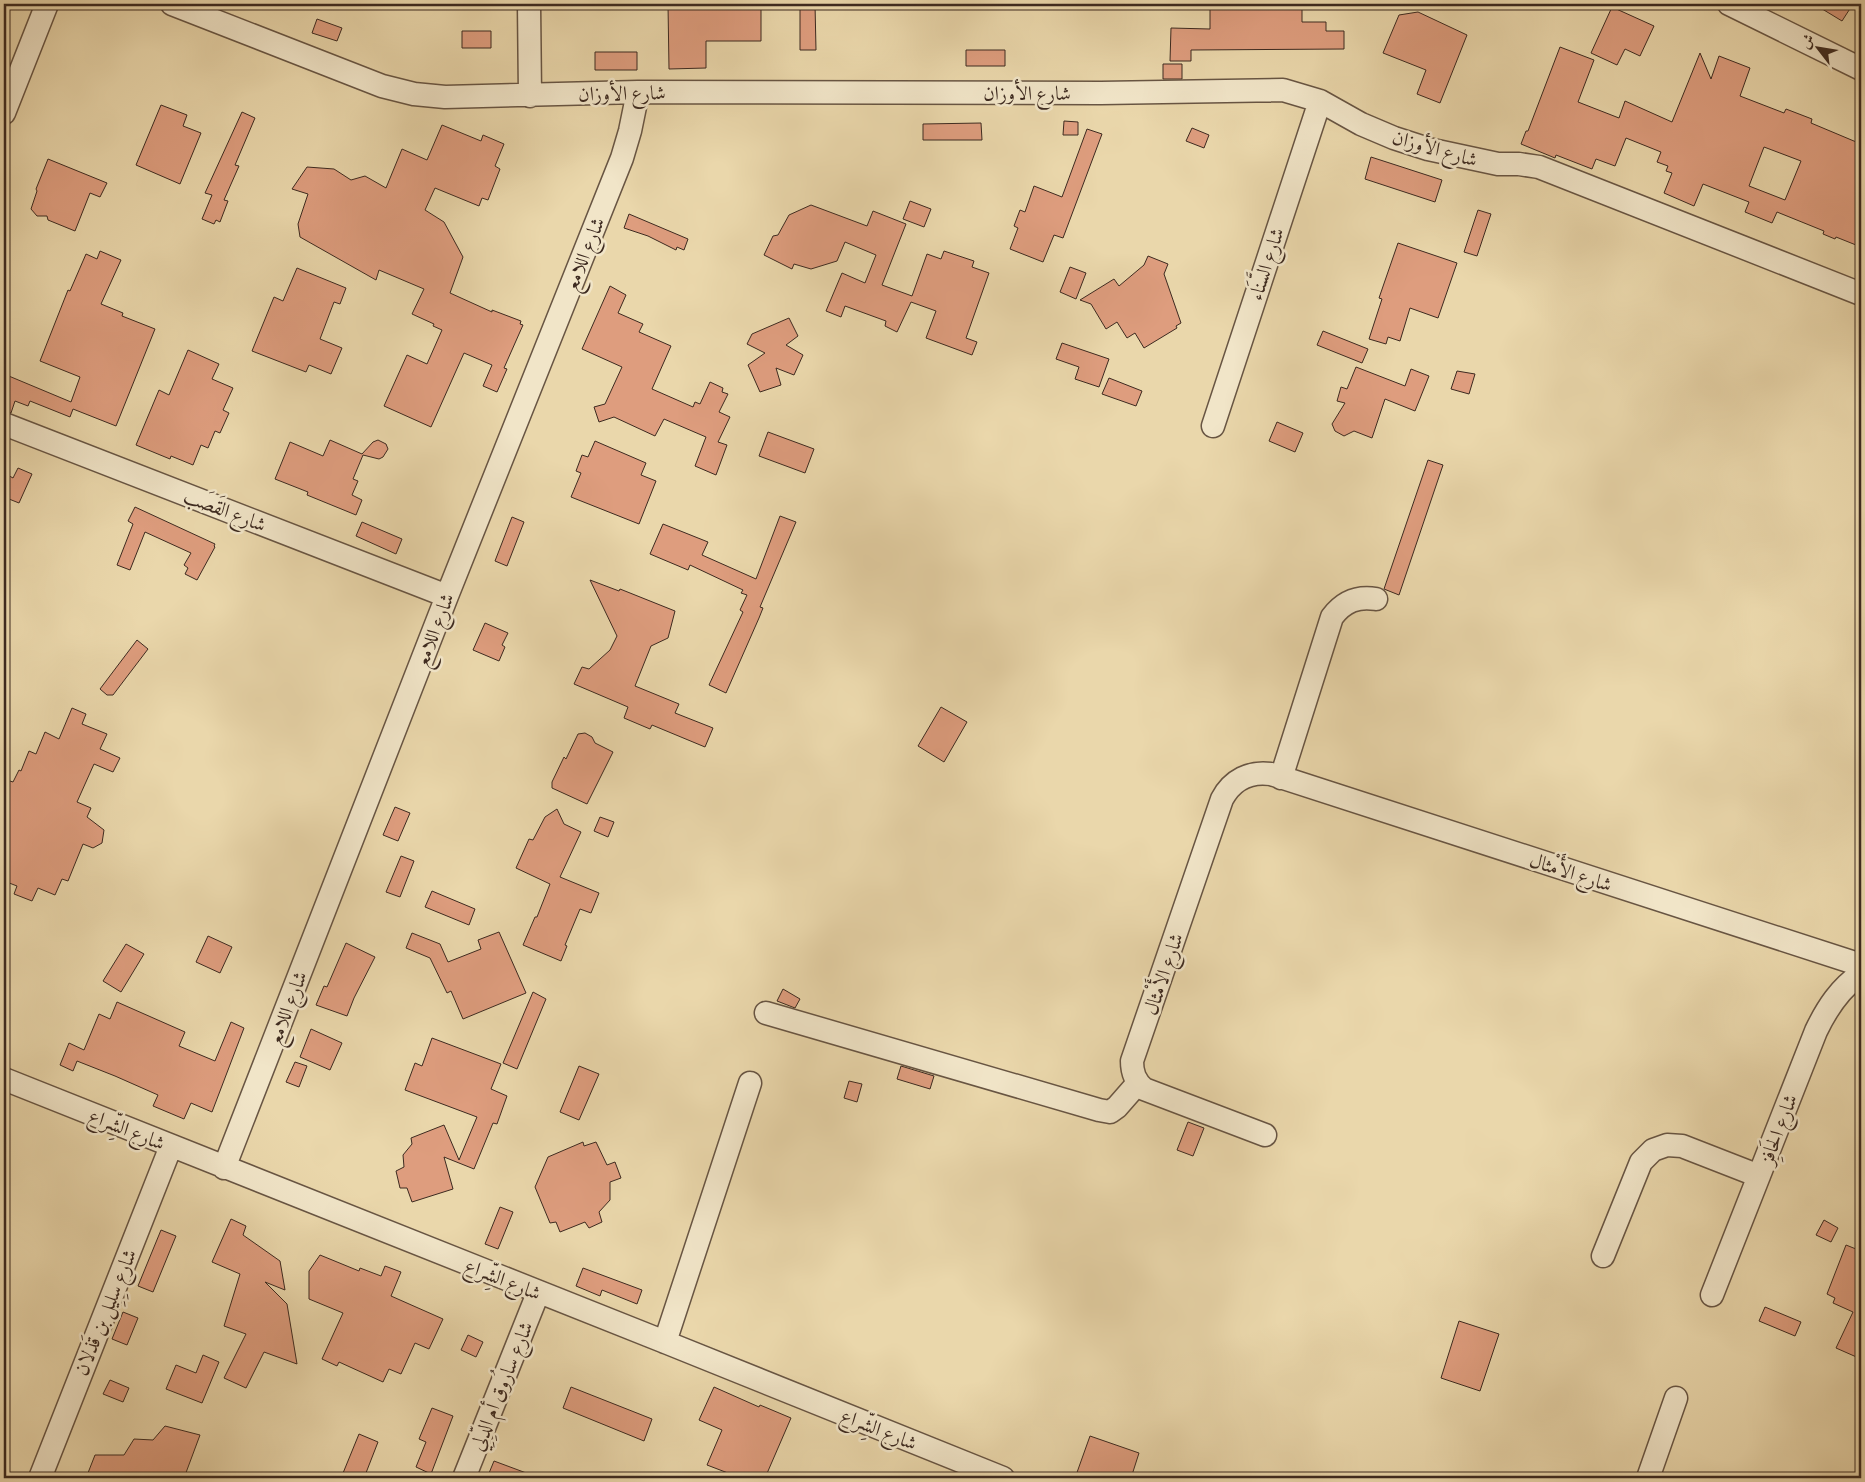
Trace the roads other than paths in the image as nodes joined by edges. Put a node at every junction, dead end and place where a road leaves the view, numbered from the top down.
1 (47, 4) edge
2 (172, 4) edge
3 (529, 4) edge
4 (1730, 4) edge
5 (1859, 63) edge
6 (638, 92) junction
7 (530, 96) junction
8 (1320, 101) junction
9 (4, 112) edge
10 (1861, 294) edge
11 (4, 424) edge
12 (1212, 426) dead end
13 (447, 596) junction
14 (1376, 598) dead end
15 (1281, 778) junction
16 (1861, 965) edge
17 (1861, 974) edge
18 (766, 1013) dead end
19 (4, 1079) edge
20 (750, 1083) dead end
21 (1138, 1083) junction
22 (1265, 1135) dead end
23 (171, 1146) junction
24 (224, 1168) junction
25 (1759, 1176) junction
26 (1603, 1256) dead end
27 (538, 1293) junction
28 (1712, 1295) dead end
29 (665, 1342) junction
30 (1676, 1398) dead end
31 (40, 1478) edge
32 (464, 1478) edge
33 (1003, 1478) edge
34 (1648, 1478) edge

1 - 9 street
2 - 7 street, شارع الأوزان
3 - 7 street
4 - 5 street
6 - 7 street, شارع الأوزان
6 - 8 street, شارع الأوزان
6 - 13 street, شارع اللامع
8 - 10 street, شارع الأوزان
8 - 12 street, شارع السَّنَاء
11 - 13 street, شارع القَصَب
13 - 24 street, شارع اللامع
14 - 15 street
15 - 16 street, شارع الأَمْثال
15 - 21 street, شارع الأَمْثال
17 - 25 street, شارع الحَافِز
18 - 21 street
19 - 23 street, شارع الشِّراع
20 - 29 street
21 - 22 street
23 - 24 street, شارع الشِّراع
23 - 31 street, شارع سِلِيل بن قَذلان
24 - 27 street, شارع الشِّراع
25 - 26 street
25 - 28 street, شارع الحَافِز
27 - 29 street, شارع الشِّراع
27 - 32 street, شارع سارُوق أم الدِّلِي
29 - 33 street, شارع الشِّراع
30 - 34 street

